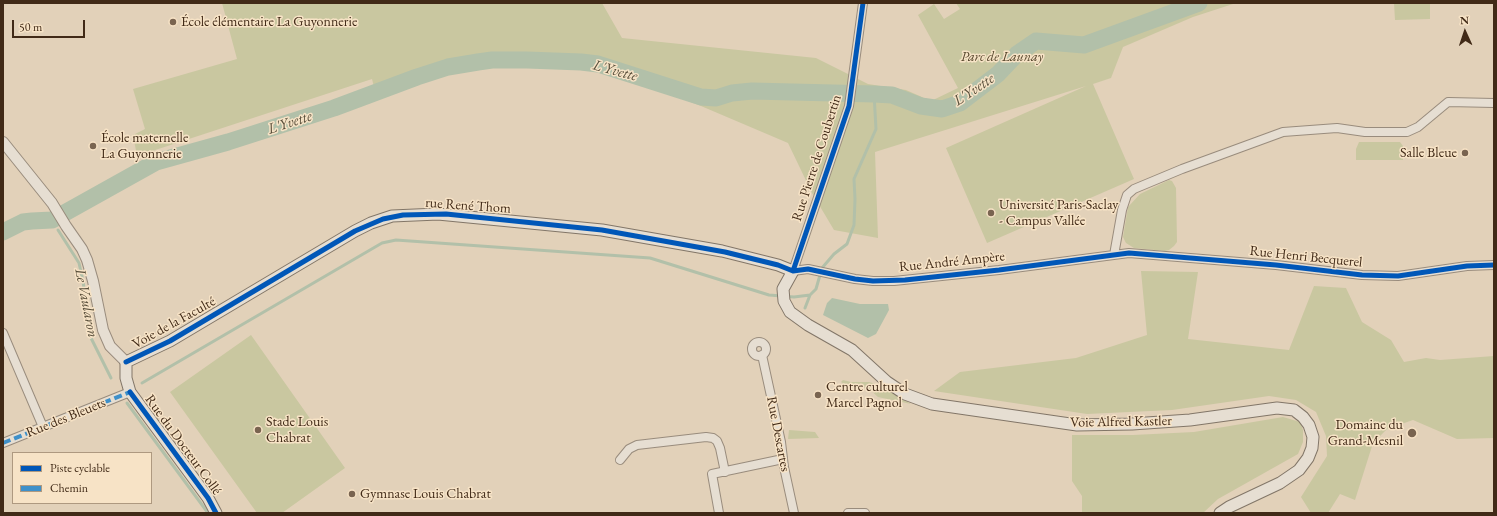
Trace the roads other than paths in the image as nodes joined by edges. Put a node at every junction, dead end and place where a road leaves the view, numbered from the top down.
1 (863, 3) edge
2 (1494, 103) edge
3 (4, 146) edge
4 (1114, 255) junction
5 (1494, 265) edge
6 (793, 271) junction
7 (233, 304) joint
8 (4, 337) edge
9 (762, 355) dead end
10 (126, 362) junction
11 (130, 392) junction
12 (43, 427) junction
13 (3, 443) edge
14 (783, 459) junction
15 (620, 460) dead end
16 (724, 472) junction
17 (216, 513) edge
18 (719, 513) edge
19 (794, 513) edge
20 (848, 513) edge
21 (865, 513) edge
22 (1220, 513) edge

1 - 6 street, Rue Pierre de Coubertin
2 - 4 street
3 - 10 street
4 - 5 street, Rue Henri Becquerel
4 - 6 street, Rue André Ampère
6 - 7 main road, rue René Thom
6 - 22 main road, Voie Alfred Kastler
7 - 10 main road, Voie de la Faculté
8 - 12 street
9 - 14 street, Rue Descartes
10 - 11 main road, Rue du Docteur Collé
11 - 12 street, Rue des Bleuets
11 - 17 main road, Rue du Docteur Collé
12 - 13 street, Rue des Bleuets
14 - 16 street
14 - 19 street, Rue Descartes
15 - 16 street
16 - 18 street
20 - 21 street

